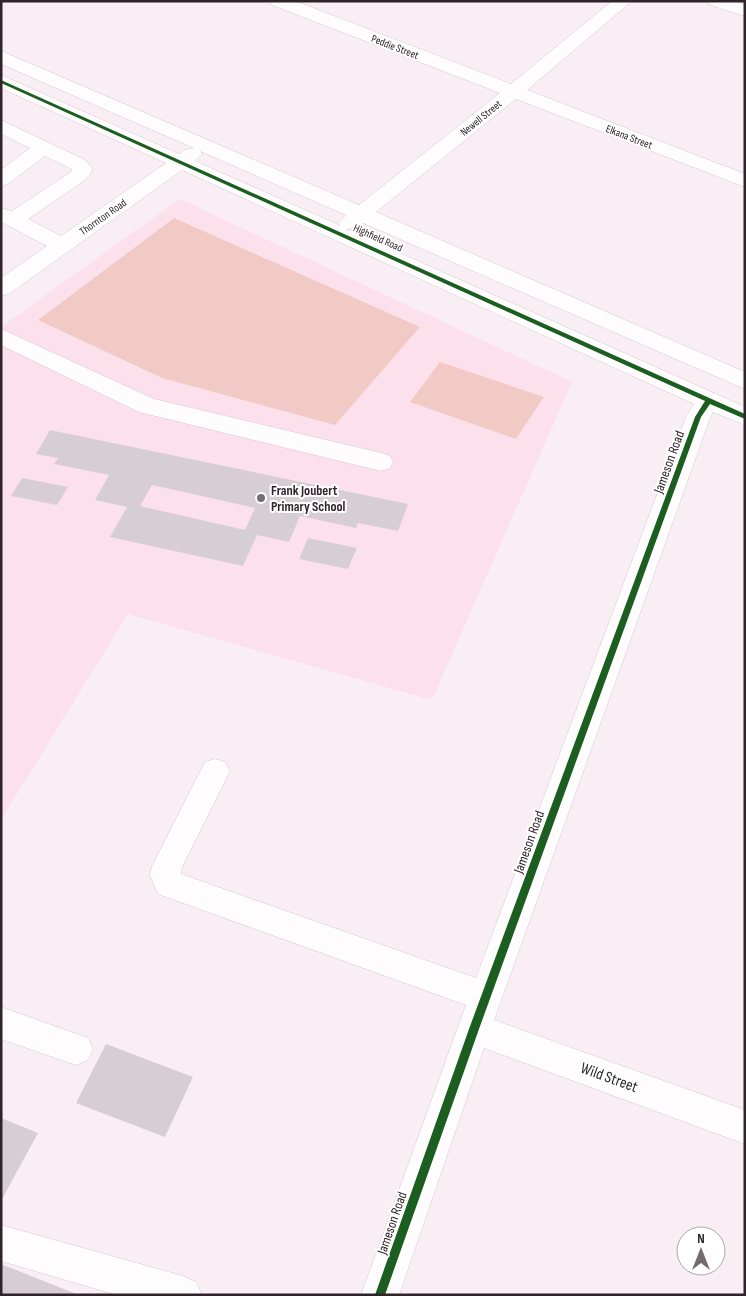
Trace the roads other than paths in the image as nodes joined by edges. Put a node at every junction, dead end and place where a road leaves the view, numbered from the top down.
1 (278, 1) edge
2 (623, 1) edge
3 (716, 1) edge
4 (745, 11) edge
5 (1, 57) edge
6 (1, 81) edge
7 (513, 92) junction
8 (1, 126) edge
9 (205, 145) junction
10 (44, 147) junction
11 (179, 163) junction
12 (1, 180) edge
13 (745, 181) edge
14 (362, 213) junction
15 (7, 217) edge
16 (338, 232) junction
17 (62, 245) junction
18 (1, 289) edge
19 (1, 336) edge
20 (745, 381) edge
21 (708, 400) junction
22 (745, 417) edge
23 (381, 462) dead end
24 (216, 771) dead end
25 (486, 997) junction
26 (1, 1023) edge
27 (474, 1029) junction
28 (76, 1050) dead end
29 (745, 1127) edge
30 (1, 1243) edge
31 (183, 1295) edge
32 (380, 1295) edge

1 - 7 street, Peddie Street
2 - 7 street, Newell Street
3 - 4 street
5 - 9 street, Highfield Road
6 - 11 street, Highfield Road
7 - 13 street, Elkana Street
7 - 14 street, Newell Street
8 - 10 street
9 - 11 street, Thornton Road
9 - 14 street, Highfield Road
10 - 12 street
10 - 15 street
11 - 16 street, Highfield Road
11 - 17 street, Thornton Road
14 - 16 street, Newell Street
14 - 20 street, Highfield Road
15 - 17 street
16 - 21 street, Highfield Road
17 - 18 street, Thornton Road
19 - 23 street
21 - 22 street, Highfield Road
21 - 25 street, Jameson Road
24 - 25 street
25 - 27 street, Jameson Road
26 - 28 street
27 - 29 street, Wild Street
27 - 32 street, Jameson Road
30 - 31 street

